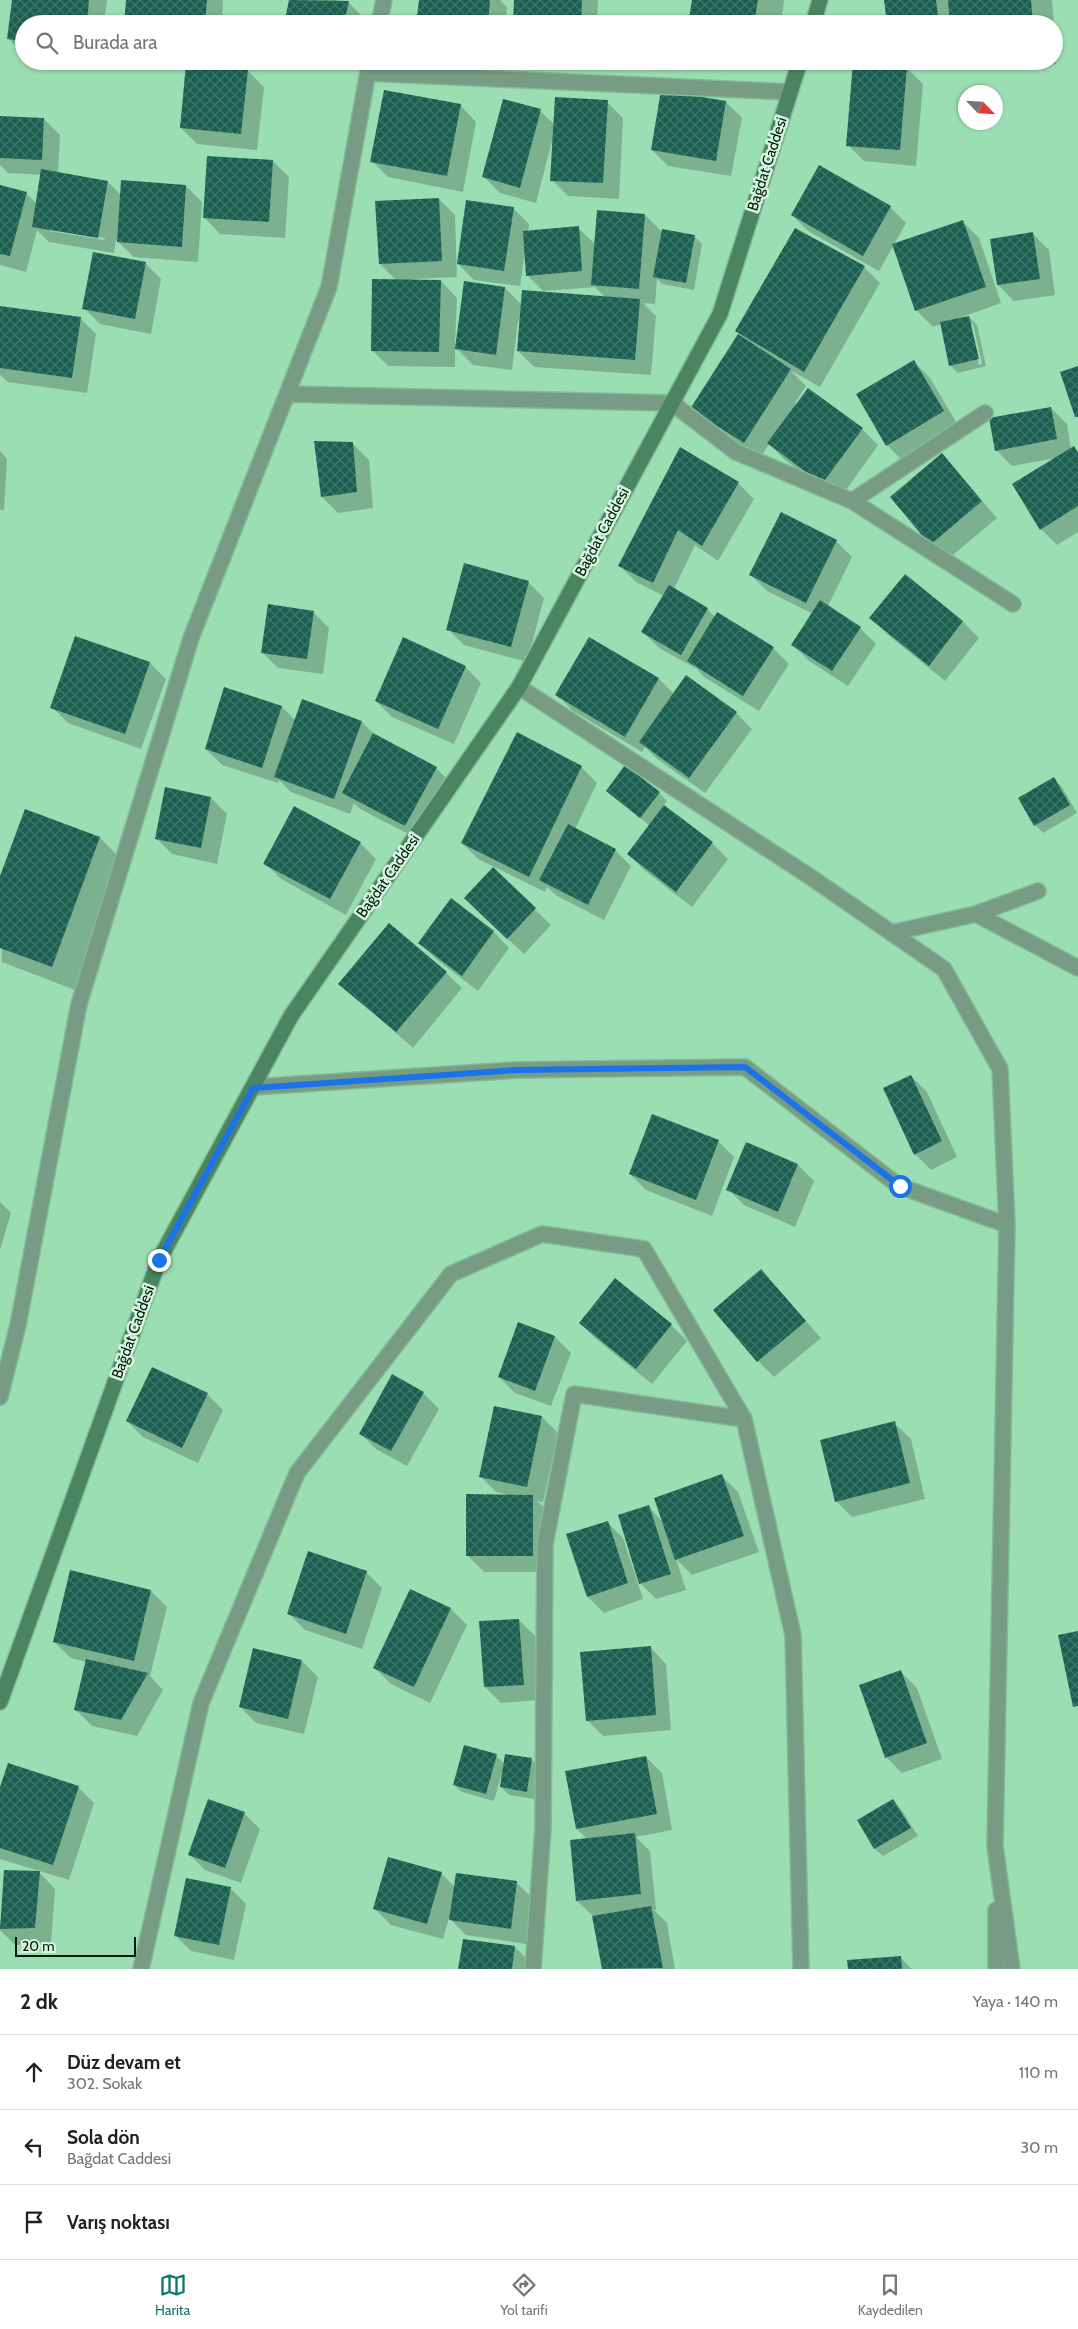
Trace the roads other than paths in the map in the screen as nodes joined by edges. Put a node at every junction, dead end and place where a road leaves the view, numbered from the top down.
1 (384, 0) edge
2 (820, 0) edge
3 (381, 15) edge
4 (815, 15) edge
5 (368, 70) edge
6 (420, 70) edge
7 (797, 70) edge
8 (790, 92) junction
9 (288, 394) junction
10 (672, 403) junction
11 (985, 413) dead end
12 (852, 501) junction
13 (1014, 604) dead end
14 (518, 687) junction
15 (1038, 891) dead end
16 (976, 914) junction
17 (892, 933) junction
18 (1078, 968) edge
19 (253, 1088) junction
20 (1007, 1225) junction
21 (0, 1397) edge
22 (744, 1419) junction
23 (0, 1702) edge
24 (995, 1846) junction
25 (141, 1969) edge
26 (533, 1969) edge
27 (801, 1969) edge
28 (996, 1969) edge
29 (1012, 1969) edge

1 - 3 street
2 - 4 main road
5 - 9 street
6 - 8 street
7 - 8 main road, Bağdat Caddesi
8 - 10 main road, Bağdat Caddesi
9 - 10 street
9 - 21 street
10 - 12 street
10 - 14 main road, Bağdat Caddesi
11 - 12 street
12 - 13 street
14 - 17 street
14 - 19 main road, Bağdat Caddesi
15 - 16 street
16 - 17 street
16 - 18 street
17 - 20 street
19 - 20 street
19 - 23 main road, Bağdat Caddesi
20 - 24 street
22 - 25 street
22 - 26 street
22 - 27 street
24 - 28 street
24 - 29 street

